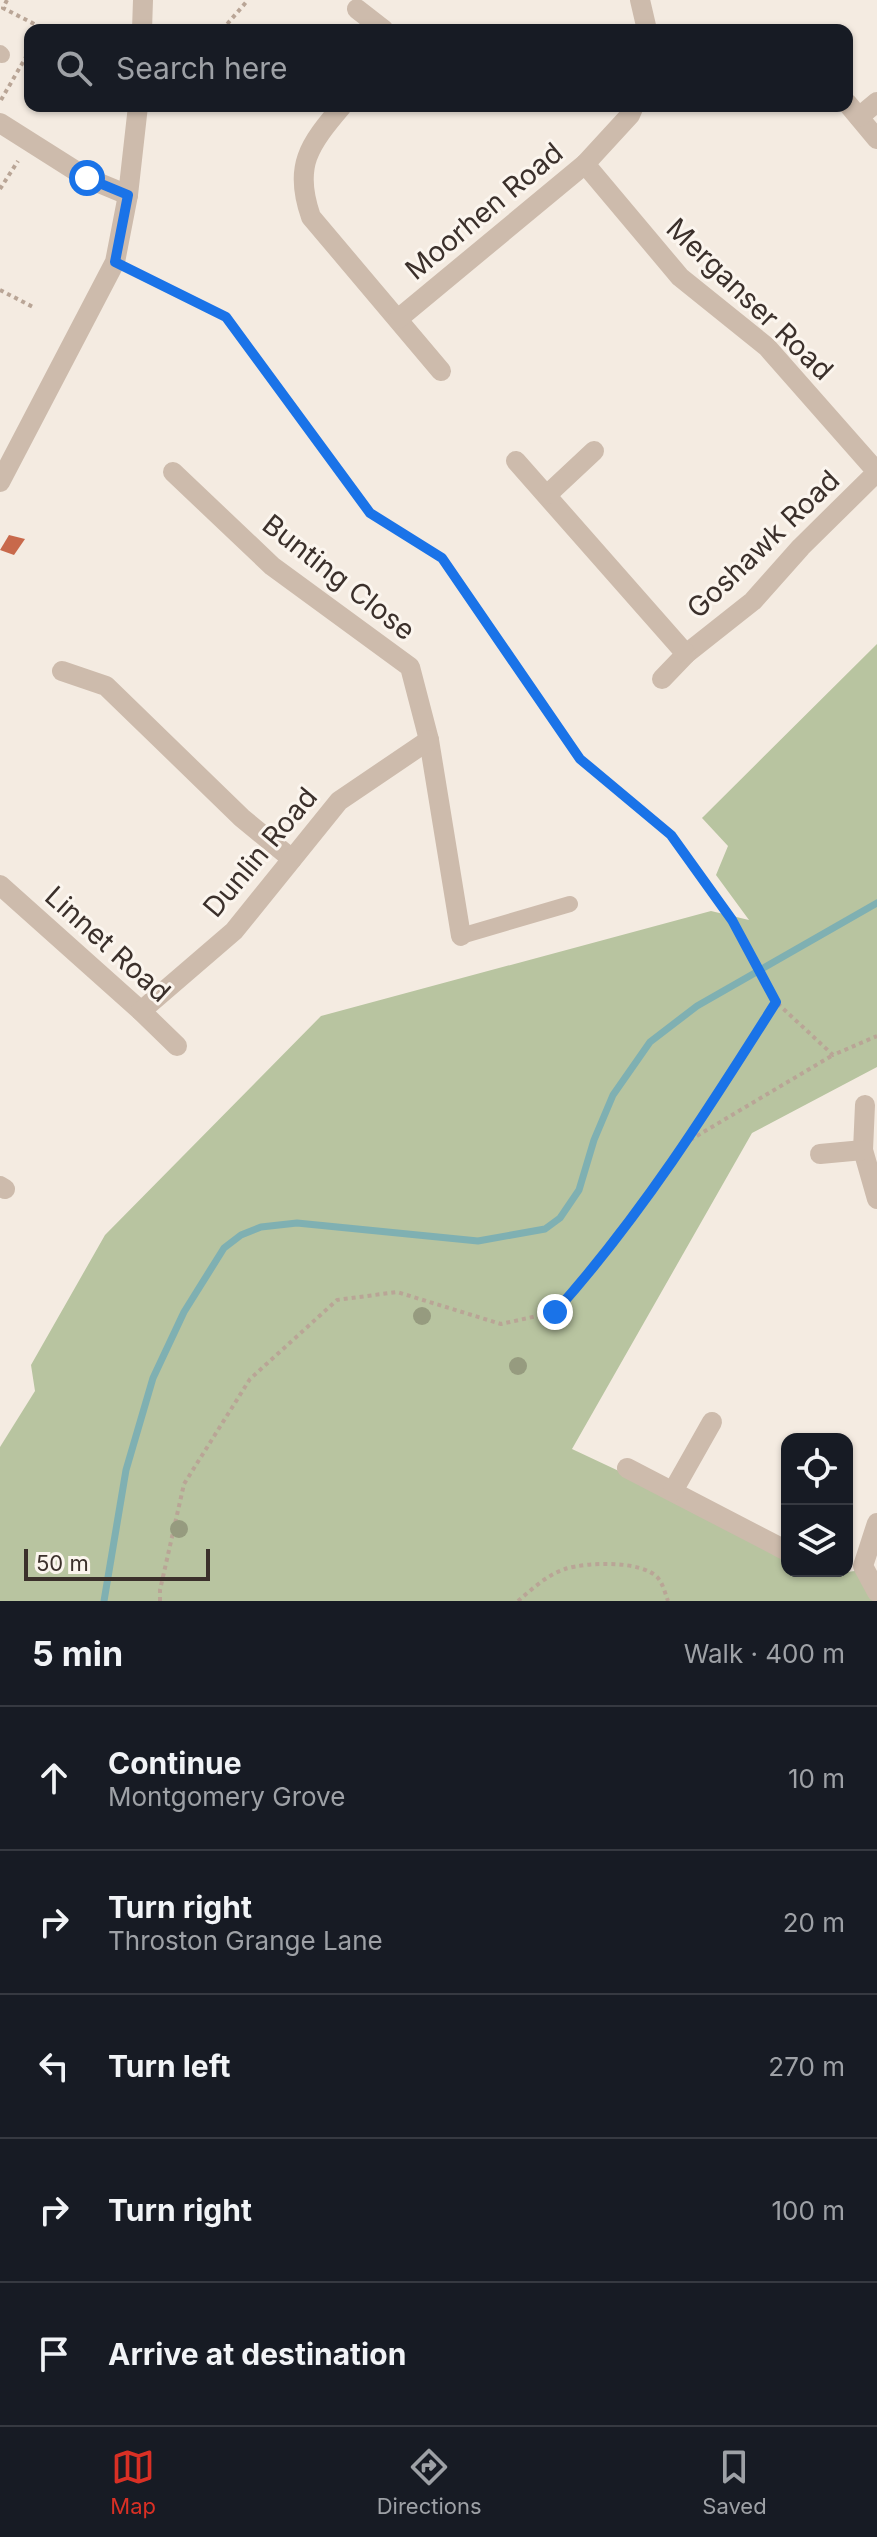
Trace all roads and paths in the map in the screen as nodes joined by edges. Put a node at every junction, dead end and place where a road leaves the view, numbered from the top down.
1 (7, 0) edge
2 (143, 0) edge
3 (248, 0) edge
4 (640, 0) edge
5 (357, 9) dead end
6 (33, 24) edge
7 (142, 24) edge
8 (227, 24) edge
9 (376, 24) edge
10 (646, 24) edge
11 (24, 60) edge
12 (0, 102) edge
13 (877, 102) edge
14 (853, 110) edge
15 (137, 112) edge
16 (337, 112) edge
17 (631, 112) edge
18 (0, 123) edge
19 (877, 139) edge
20 (30, 142) junction
21 (585, 164) junction
22 (0, 189) edge
23 (128, 195) junction
24 (115, 262) junction
25 (0, 290) edge
26 (35, 308) dead end
27 (398, 319) junction
28 (441, 371) dead end
29 (594, 451) dead end
30 (516, 461) dead end
31 (173, 472) dead end
32 (877, 472) edge
33 (0, 482) edge
34 (548, 494) junction
35 (686, 654) junction
36 (62, 671) dead end
37 (662, 679) dead end
38 (429, 740) junction
39 (292, 859) junction
40 (0, 885) edge
41 (570, 904) dead end
42 (461, 936) joint
43 (776, 1002) junction
44 (141, 1011) junction
45 (877, 1036) edge
46 (177, 1046) dead end
47 (833, 1055) junction
48 (865, 1105) dead end
49 (688, 1141) junction
50 (863, 1150) junction
51 (820, 1154) dead end
52 (877, 1199) edge
53 (712, 1422) dead end
54 (627, 1468) dead end
55 (673, 1491) junction
56 (877, 1523) edge
57 (781, 1548) edge
58 (855, 1567) edge
59 (877, 1592) edge
60 (160, 1601) edge
61 (518, 1601) edge
62 (668, 1601) edge

1 - 6 path
2 - 7 street
3 - 8 path
4 - 10 street
5 - 9 street
11 - 12 path
13 - 14 street
14 - 19 street
15 - 23 street
16 - 27 street
17 - 21 street, Moorhen Road
18 - 20 street
20 - 22 path
20 - 23 street
21 - 27 street, Moorhen Road
21 - 32 street, Merganser Road
23 - 24 street
24 - 33 street
24 - 43 path
25 - 26 path
27 - 28 street
29 - 34 street
30 - 34 street, Goshawk Road
31 - 38 street, Bunting Close
32 - 35 street, Goshawk Road
34 - 35 street, Goshawk Road
35 - 37 street, Goshawk Road
36 - 39 street
38 - 39 street, Dunlin Road
38 - 42 street, Bunting Close
39 - 44 street, Dunlin Road
40 - 44 street, Linnet Road
41 - 42 lane
43 - 47 path
43 - 49 path
44 - 46 street, Linnet Road
45 - 47 path
47 - 49 path
48 - 50 street
49 - 60 path
50 - 51 street
50 - 52 street
53 - 55 street
54 - 55 street
55 - 57 street
56 - 58 street
58 - 59 street
61 - 62 path

